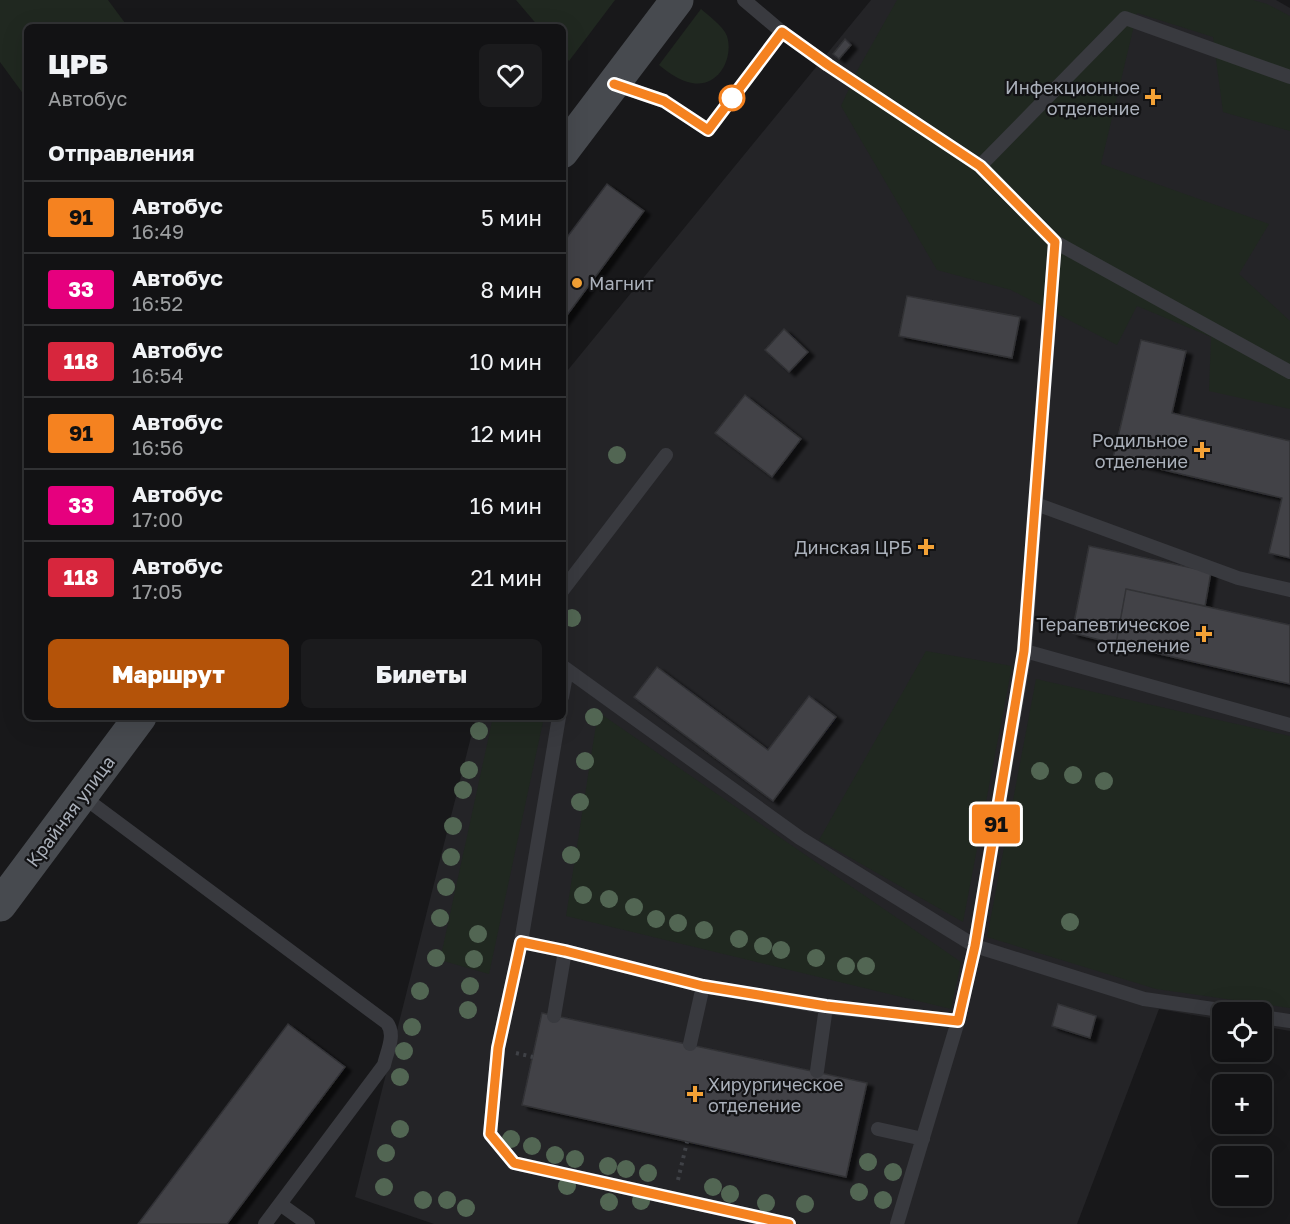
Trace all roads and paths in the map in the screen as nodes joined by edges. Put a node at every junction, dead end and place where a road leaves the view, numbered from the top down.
1 (676, 0) edge
2 (744, 0) edge
3 (782, 32) junction
4 (1290, 76) edge
5 (614, 84) junction
6 (566, 147) edge
7 (980, 166) junction
8 (1055, 242) junction
9 (1290, 372) edge
10 (666, 455) dead end
11 (1035, 504) junction
12 (566, 586) edge
13 (1290, 590) edge
14 (1024, 651) junction
15 (566, 669) edge
16 (138, 720) edge
17 (558, 720) edge
18 (1290, 725) edge
19 (82, 796) junction
20 (0, 905) edge
21 (521, 942) junction
22 (975, 946) junction
23 (565, 951) junction
24 (703, 986) junction
25 (826, 1006) junction
26 (1212, 1009) edge
27 (554, 1016) dead end
28 (1272, 1018) edge
29 (958, 1021) junction
30 (1290, 1021) edge
31 (690, 1044) dead end
32 (817, 1071) dead end
33 (878, 1129) dead end
34 (923, 1139) junction
35 (687, 1142) dead end
36 (674, 1199) junction
37 (280, 1204) junction
38 (265, 1224) edge
39 (308, 1224) edge
40 (789, 1224) edge
41 (897, 1224) edge

1 - 5 main road
2 - 3 lane
3 - 5 lane
3 - 7 lane
4 - 7 lane
5 - 6 main road
7 - 8 lane
8 - 9 lane
8 - 11 lane
10 - 12 lane
11 - 13 lane
11 - 14 lane
14 - 18 lane
14 - 22 lane
15 - 22 lane
16 - 19 main road, Крайняя улица
17 - 21 lane
19 - 20 main road, Крайняя улица
19 - 37 lane
21 - 23 lane
21 - 36 lane
22 - 26 lane
22 - 29 lane
23 - 24 lane
23 - 27 lane
24 - 25 lane
24 - 31 lane
25 - 29 lane
25 - 32 lane
28 - 30 lane
29 - 34 lane
33 - 34 lane
34 - 41 lane
35 - 36 path
36 - 40 lane
37 - 38 lane
37 - 39 lane

